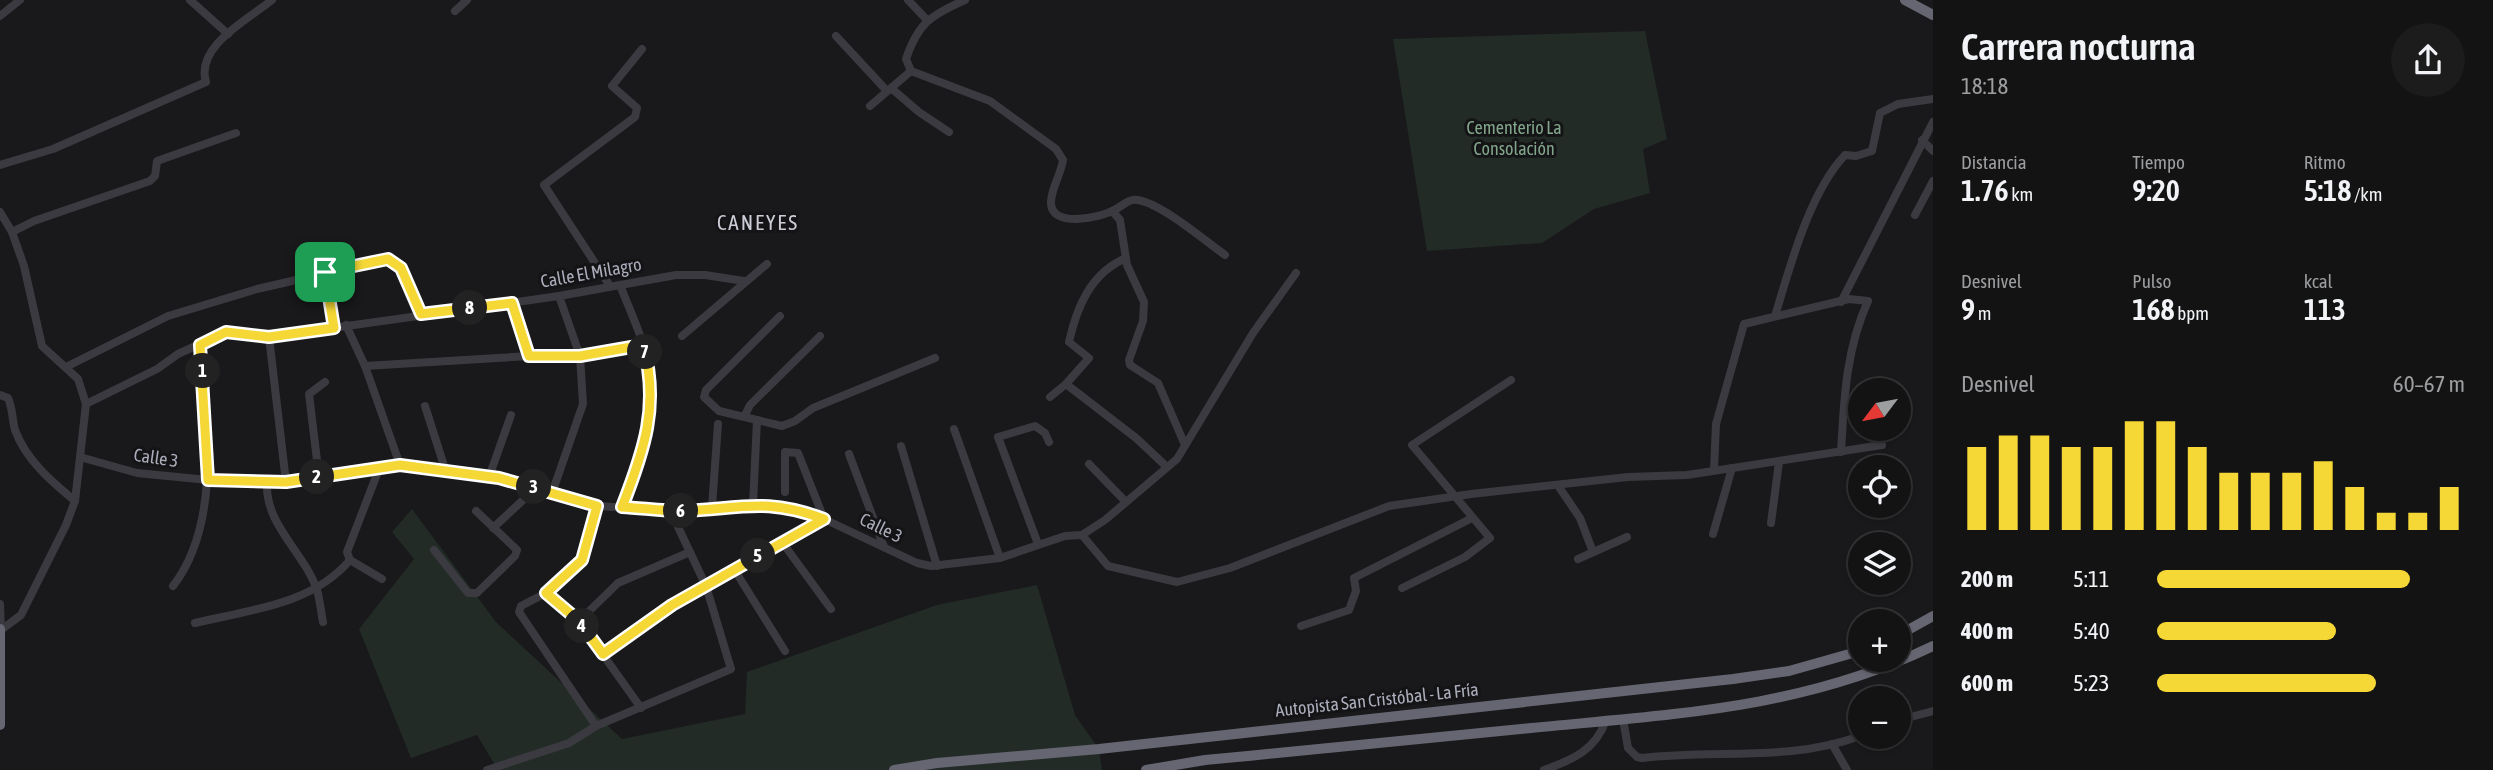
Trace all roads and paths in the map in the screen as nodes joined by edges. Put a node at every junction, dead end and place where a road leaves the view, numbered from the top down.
1 (20, 0) edge
2 (190, 0) edge
3 (272, 0) edge
4 (467, 0) edge
5 (908, 0) edge
6 (965, 0) edge
7 (1905, 0) edge
8 (456, 11) dead end
9 (1933, 15) edge
10 (0, 16) edge
11 (927, 20) junction
12 (228, 34) junction
13 (836, 36) dead end
14 (642, 49) dead end
15 (911, 71) junction
16 (889, 90) junction
17 (1933, 99) edge
18 (870, 106) dead end
19 (1933, 122) edge
20 (236, 132) dead end
21 (949, 132) dead end
22 (1922, 140) junction
23 (1933, 151) edge
24 (0, 165) edge
25 (1933, 181) edge
26 (0, 212) edge
27 (1113, 212) junction
28 (1914, 215) dead end
29 (12, 232) junction
30 (1225, 255) dead end
31 (1126, 258) junction
32 (767, 264) dead end
33 (325, 272) junction
34 (1296, 273) dead end
35 (744, 281) junction
36 (615, 285) junction
37 (559, 296) junction
38 (1841, 302) junction
39 (512, 303) junction
40 (421, 314) junction
41 (780, 316) dead end
42 (1775, 316) junction
43 (346, 326) junction
44 (334, 328) junction
45 (682, 336) dead end
46 (820, 336) dead end
47 (269, 337) junction
48 (200, 345) junction
49 (643, 345) junction
50 (529, 356) junction
51 (580, 356) junction
52 (935, 358) dead end
53 (68, 366) junction
54 (365, 366) junction
55 (1511, 380) dead end
56 (325, 382) dead end
57 (1066, 384) junction
58 (0, 395) edge
59 (1050, 397) dead end
60 (86, 404) junction
61 (425, 406) dead end
62 (511, 415) dead end
63 (745, 415) junction
64 (757, 420) junction
65 (718, 424) dead end
66 (954, 429) dead end
67 (1048, 442) dead end
68 (1185, 445) junction
69 (1882, 445) dead end
70 (901, 446) dead end
71 (1841, 452) junction
72 (849, 454) dead end
73 (79, 457) junction
74 (1779, 462) junction
75 (1089, 464) dead end
76 (400, 465) junction
77 (1167, 467) junction
78 (1732, 468) junction
79 (379, 469) junction
80 (1714, 470) junction
81 (446, 472) junction
82 (319, 477) junction
83 (489, 477) junction
84 (208, 480) junction
85 (286, 482) junction
86 (267, 483) junction
87 (1559, 487) junction
88 (536, 488) junction
89 (552, 492) junction
90 (785, 492) dead end
91 (1456, 496) junction
92 (75, 501) junction
93 (1126, 502) junction
94 (753, 504) junction
95 (597, 506) junction
96 (622, 507) junction
97 (712, 507) junction
98 (670, 510) junction
99 (476, 511) dead end
100 (1472, 518) junction
101 (824, 519) junction
102 (1771, 523) dead end
103 (493, 528) junction
104 (1713, 534) dead end
105 (1082, 535) junction
106 (1627, 537) dead end
107 (782, 542) junction
108 (1038, 544) junction
109 (884, 547) junction
110 (434, 550) dead end
111 (690, 552) junction
112 (1593, 552) junction
113 (1000, 558) junction
114 (1578, 559) dead end
115 (351, 560) junction
116 (937, 566) junction
117 (734, 569) junction
118 (382, 579) dead end
119 (173, 586) dead end
120 (706, 586) junction
121 (1402, 588) dead end
122 (317, 590) junction
123 (546, 593) junction
124 (0, 604) edge
125 (831, 609) dead end
126 (1933, 616) edge
127 (579, 621) junction
128 (323, 622) dead end
129 (195, 624) dead end
130 (1301, 626) dead end
131 (1911, 628) edge
132 (0, 629) edge
133 (1933, 646) edge
134 (785, 651) dead end
135 (603, 654) junction
136 (1848, 654) edge
137 (641, 708) junction
138 (1931, 713) edge
139 (1911, 717) edge
140 (1623, 719) junction
141 (1606, 720) junction
142 (0, 724) edge
143 (596, 726) junction
144 (1848, 739) edge
145 (1832, 744) junction
146 (487, 770) edge
147 (894, 770) edge
148 (1146, 770) edge
149 (1544, 770) edge
150 (1847, 770) edge

1 - 10 street
2 - 12 street
3 - 12 street
4 - 8 street
5 - 11 street
6 - 11 street
7 - 9 highway
11 - 15 street
12 - 24 street
13 - 16 street
14 - 36 street
15 - 16 street
15 - 27 street
16 - 18 street
16 - 21 street
17 - 42 street
19 - 22 street
20 - 29 street
22 - 23 street
22 - 38 street
25 - 28 street
26 - 29 street
27 - 30 street
27 - 31 street
29 - 53 street
31 - 57 street
31 - 68 street
32 - 35 street
33 - 40 street
33 - 44 street
33 - 53 street
34 - 68 street, Calle 3
35 - 36 street, Calle El Milagro
35 - 45 street
36 - 37 street, Calle El Milagro
36 - 49 street
37 - 39 street, Calle El Milagro
37 - 51 street
38 - 42 street
38 - 71 street
39 - 40 street, Calle El Milagro
39 - 50 street
40 - 43 street, Calle El Milagro
41 - 63 street
42 - 80 street
43 - 44 street, Calle El Milagro
43 - 54 street
44 - 47 street, Calle El Milagro
46 - 63 street
47 - 48 street, Calle El Milagro
47 - 85 street
48 - 60 street, Calle El Milagro
48 - 84 street
49 - 51 street
49 - 96 street
50 - 51 street
50 - 54 street
51 - 89 street
52 - 64 street
53 - 60 street
54 - 76 street
55 - 91 street
56 - 82 street
57 - 59 street
57 - 77 street
58 - 92 street
60 - 73 street
61 - 81 street
62 - 83 street
63 - 64 street
64 - 94 street
65 - 97 street
66 - 113 street
67 - 108 street
68 - 77 street, Calle 3
69 - 71 street
70 - 116 street
71 - 74 street
72 - 109 street
73 - 84 street, Calle 3
73 - 92 street
74 - 78 street
74 - 102 street
75 - 93 street
76 - 79 street, Calle 3
76 - 81 street, Calle 3
77 - 93 street, Calle 3
78 - 80 street
78 - 104 street
79 - 82 street, Calle 3
79 - 115 street
80 - 87 street
81 - 83 street, Calle 3
82 - 85 street, Calle 3
83 - 88 street, Calle 3
84 - 86 street, Calle 3
84 - 119 street
85 - 86 street, Calle 3
86 - 122 street
87 - 91 street
87 - 112 street
88 - 89 street, Calle 3
88 - 103 street
89 - 95 street, Calle 3
90 - 101 street
91 - 100 street
91 - 105 street
92 - 132 street
93 - 105 street, Calle 3
94 - 97 street, Calle 3
94 - 101 street, Calle 3
95 - 96 street, Calle 3
95 - 123 street
96 - 98 street, Calle 3
97 - 98 street, Calle 3
98 - 111 street
99 - 103 street
100 - 121 street
100 - 130 street
101 - 107 street
101 - 109 street, Calle 3
103 - 110 street
105 - 108 street, Calle 3
106 - 112 street
107 - 117 street
107 - 125 street
108 - 113 street, Calle 3
109 - 116 street, Calle 3
111 - 120 street
111 - 127 street
112 - 114 street
113 - 116 street, Calle 3
115 - 118 street
115 - 122 street
117 - 120 street
117 - 134 street
120 - 135 street
120 - 137 street
122 - 128 street
122 - 129 street
123 - 127 street
123 - 143 street
124 - 132 street
126 - 131 highway
127 - 135 street
132 - 142 highway
133 - 140 highway
135 - 137 street
136 - 147 highway, Autopista San Cristóbal - La Fría
137 - 143 street
138 - 139 street
140 - 141 highway
140 - 145 street
141 - 148 highway
141 - 149 street
143 - 146 street
144 - 145 street
145 - 150 street

